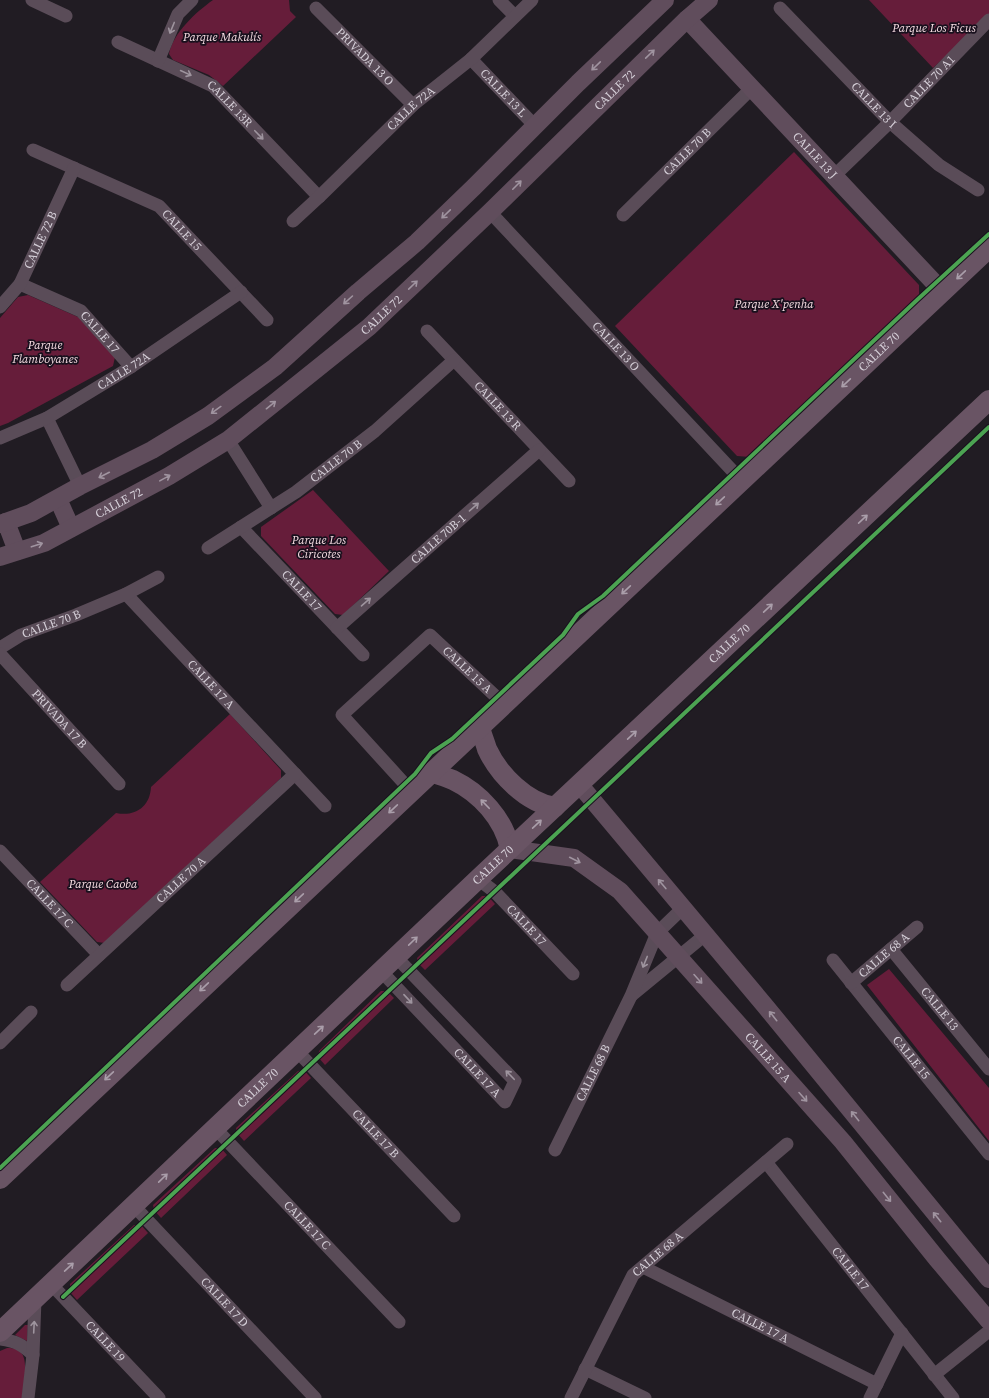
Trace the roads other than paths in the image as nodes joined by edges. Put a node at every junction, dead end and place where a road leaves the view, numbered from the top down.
1 (32, 0) edge
2 (192, 0) edge
3 (499, 0) edge
4 (532, 0) edge
5 (665, 0) edge
6 (709, 0) edge
7 (316, 8) dead end
8 (780, 8) dead end
9 (66, 16) dead end
10 (515, 16) junction
11 (687, 18) junction
12 (989, 20) edge
13 (118, 42) dead end
14 (471, 59) junction
15 (158, 61) junction
16 (578, 83) junction
17 (752, 88) junction
18 (413, 105) junction
19 (598, 105) junction
20 (890, 122) junction
21 (535, 126) junction
22 (33, 150) dead end
23 (74, 168) junction
24 (834, 176) junction
25 (978, 190) dead end
26 (319, 197) junction
27 (490, 212) junction
28 (624, 216) dead end
29 (293, 220) dead end
30 (417, 242) junction
31 (989, 248) edge
32 (435, 264) junction
33 (20, 284) junction
34 (241, 292) junction
35 (943, 292) junction
36 (0, 307) edge
37 (267, 320) dead end
38 (427, 331) dead end
39 (454, 360) junction
40 (131, 367) junction
41 (275, 367) junction
42 (287, 392) junction
43 (989, 400) edge
44 (47, 418) junction
45 (0, 438) edge
46 (228, 440) junction
47 (539, 450) junction
48 (742, 481) junction
49 (569, 482) dead end
50 (80, 486) junction
51 (58, 498) junction
52 (271, 508) junction
53 (3, 523) edge
54 (241, 527) junction
55 (72, 528) junction
56 (208, 548) dead end
57 (8, 554) edge
58 (158, 576) dead end
59 (126, 594) junction
60 (337, 628) junction
61 (0, 648) edge
62 (0, 654) edge
63 (363, 655) dead end
64 (505, 705) junction
65 (480, 728) junction
66 (432, 773) junction
67 (295, 774) junction
68 (119, 784) dead end
69 (579, 784) junction
70 (412, 792) junction
71 (326, 806) dead end
72 (556, 807) junction
73 (510, 849) junction
74 (0, 851) edge
75 (478, 879) junction
76 (683, 908) junction
77 (916, 927) dead end
78 (657, 933) junction
79 (705, 935) junction
80 (891, 949) junction
81 (99, 955) junction
82 (396, 956) junction
83 (679, 958) junction
84 (833, 960) dead end
85 (381, 971) junction
86 (573, 974) dead end
87 (852, 983) junction
88 (67, 985) dead end
89 (630, 996) junction
90 (31, 1012) dead end
91 (2, 1037) edge
92 (297, 1051) junction
93 (989, 1069) edge
94 (215, 1128) junction
95 (787, 1144) dead end
96 (555, 1150) dead end
97 (989, 1154) edge
98 (766, 1162) junction
99 (0, 1179) edge
100 (134, 1206) junction
101 (454, 1216) dead end
102 (957, 1242) junction
103 (936, 1259) junction
104 (642, 1267) junction
105 (989, 1279) edge
106 (51, 1284) junction
107 (35, 1299) junction
108 (989, 1320) edge
109 (399, 1322) dead end
110 (989, 1331) edge
111 (0, 1332) edge
112 (902, 1334) junction
113 (0, 1339) edge
114 (33, 1355) junction
115 (585, 1369) junction
116 (934, 1375) junction
117 (145, 1383) junction
118 (877, 1384) junction
119 (28, 1398) edge
120 (143, 1398) edge
121 (159, 1398) edge
122 (315, 1398) edge
123 (571, 1398) edge
124 (645, 1398) edge
125 (870, 1398) edge
126 (953, 1398) edge

1 - 9 street
2 -> 15 street
3 - 10 street
4 - 10 street, CALLE 72A
5 -> 16 main road
6 - 11 main road, CALLE 72
7 - 18 street, PRIVADA 13 O
8 - 20 street, CALLE 13 I
10 - 14 street, CALLE 72A
11 - 17 main road, CALLE 13 J
19 -> 11 main road, CALLE 72
12 - 20 street, CALLE 70 A1
13 - 15 street, CALLE 13R
14 - 18 street, CALLE 72A
14 - 21 street, CALLE 13 L
15 -> 26 street, CALLE 13R
16 - 19 main road
16 - 21 main road
17 - 24 main road, CALLE 13 J
17 - 28 street, CALLE 70 B
18 - 26 street, CALLE 72A
27 -> 19 main road, CALLE 72
20 - 24 street, CALLE 70 A1
20 - 25 street, CALLE 13 I
21 -> 30 main road
22 - 23 street, CALLE 15
23 - 33 street, CALLE 72 B
23 - 34 street, CALLE 15
24 - 35 main road, CALLE 13 J
26 - 29 street, CALLE 72A
27 - 32 main road, CALLE 72
27 - 48 street, CALLE 13 O
30 - 32 main road
30 -> 41 main road
31 -> 35 main road, CALLE 70
42 -> 32 main road, CALLE 72
33 - 36 street, CALLE 72 B
33 - 40 street, CALLE 17
34 - 37 street, CALLE 15
34 - 40 street, CALLE 72A
35 -> 48 main road, CALLE 70
38 - 39 street, CALLE 13 R
39 - 47 street, CALLE 13 R
39 - 52 street, CALLE 70 B
40 - 44 street, CALLE 72A
41 - 42 main road
41 -> 50 main road
46 -> 42 main road, CALLE 72
69 -> 43 main road, CALLE 70
44 - 45 street, CALLE 72A
44 - 50 street
46 - 52 street
55 -> 46 main road, CALLE 72
47 - 49 street, CALLE 13 R
60 -> 47 street, CALLE 70B-1
48 -> 64 main road, CALLE 70
50 - 51 main road
51 - 53 main road
51 - 55 main road
52 - 54 street, CALLE 70 B
53 - 57 main road
54 - 56 street, CALLE 70 B
54 - 60 street, CALLE 17
57 -> 55 main road, CALLE 72
58 - 59 street, CALLE 70 B
59 - 61 street, CALLE 70 B
59 - 67 street, CALLE 17 A
60 - 63 street, CALLE 17
62 - 68 street, PRIVADA 17 B
64 - 65 main road, CALLE 70
64 - 70 street, CALLE 15 A
65 - 66 main road, CALLE 70
65 - 72 main road
66 - 70 main road, CALLE 70
73 -> 66 main road
67 - 71 street, CALLE 17 A
67 - 81 street, CALLE 70 A
69 - 72 main road, CALLE 70
76 -> 69 main road
70 -> 99 main road, CALLE 70
73 -> 72 main road, CALLE 70
73 - 75 main road, CALLE 70
73 -> 78 main road, CALLE 15 A
74 - 81 street, CALLE 17 C
82 -> 75 main road, CALLE 70
75 - 86 street, CALLE 17
76 - 78 street, CALLE 68 B
76 - 79 main road
77 - 80 street, CALLE 68 A
78 - 83 main road, CALLE 15 A
78 -> 89 street, CALLE 68 B
79 - 83 street, CALLE 68 B
102 -> 79 main road
80 - 87 street, CALLE 68 A
80 - 93 street, CALLE 13
81 - 88 street, CALLE 70 A
82 - 85 main road, CALLE 70
85 -> 82 street, CALLE 17 A
83 - 89 street, CALLE 68 B
83 -> 103 main road, CALLE 15 A
84 - 87 street, CALLE 15
92 -> 85 main road, CALLE 70
87 - 97 street, CALLE 15
89 - 96 street, CALLE 68 B
90 - 91 street
92 - 94 main road, CALLE 70
92 - 101 street, CALLE 17 B
100 -> 94 main road, CALLE 70
94 - 109 street, CALLE 17 C
95 - 98 street, CALLE 68 A
98 - 104 street, CALLE 68 A
98 - 112 street, CALLE 17
106 -> 100 main road, CALLE 70
100 - 122 street, CALLE 17 D
102 - 103 main road
102 - 105 main road
103 - 108 main road, CALLE 15 A
104 - 115 street, CALLE 68 A
104 - 118 street, CALLE 17 A
106 - 107 main road, CALLE 70
106 - 117 street, CALLE 19
107 - 111 main road, CALLE 70
114 -> 107 street
110 - 116 street
112 - 116 street, CALLE 17
112 - 118 street
113 - 114 street
114 - 119 street
115 - 123 street, CALLE 68 A
115 - 124 street
116 - 126 street, CALLE 17
117 - 120 street
117 - 121 street, CALLE 19
118 - 125 street

